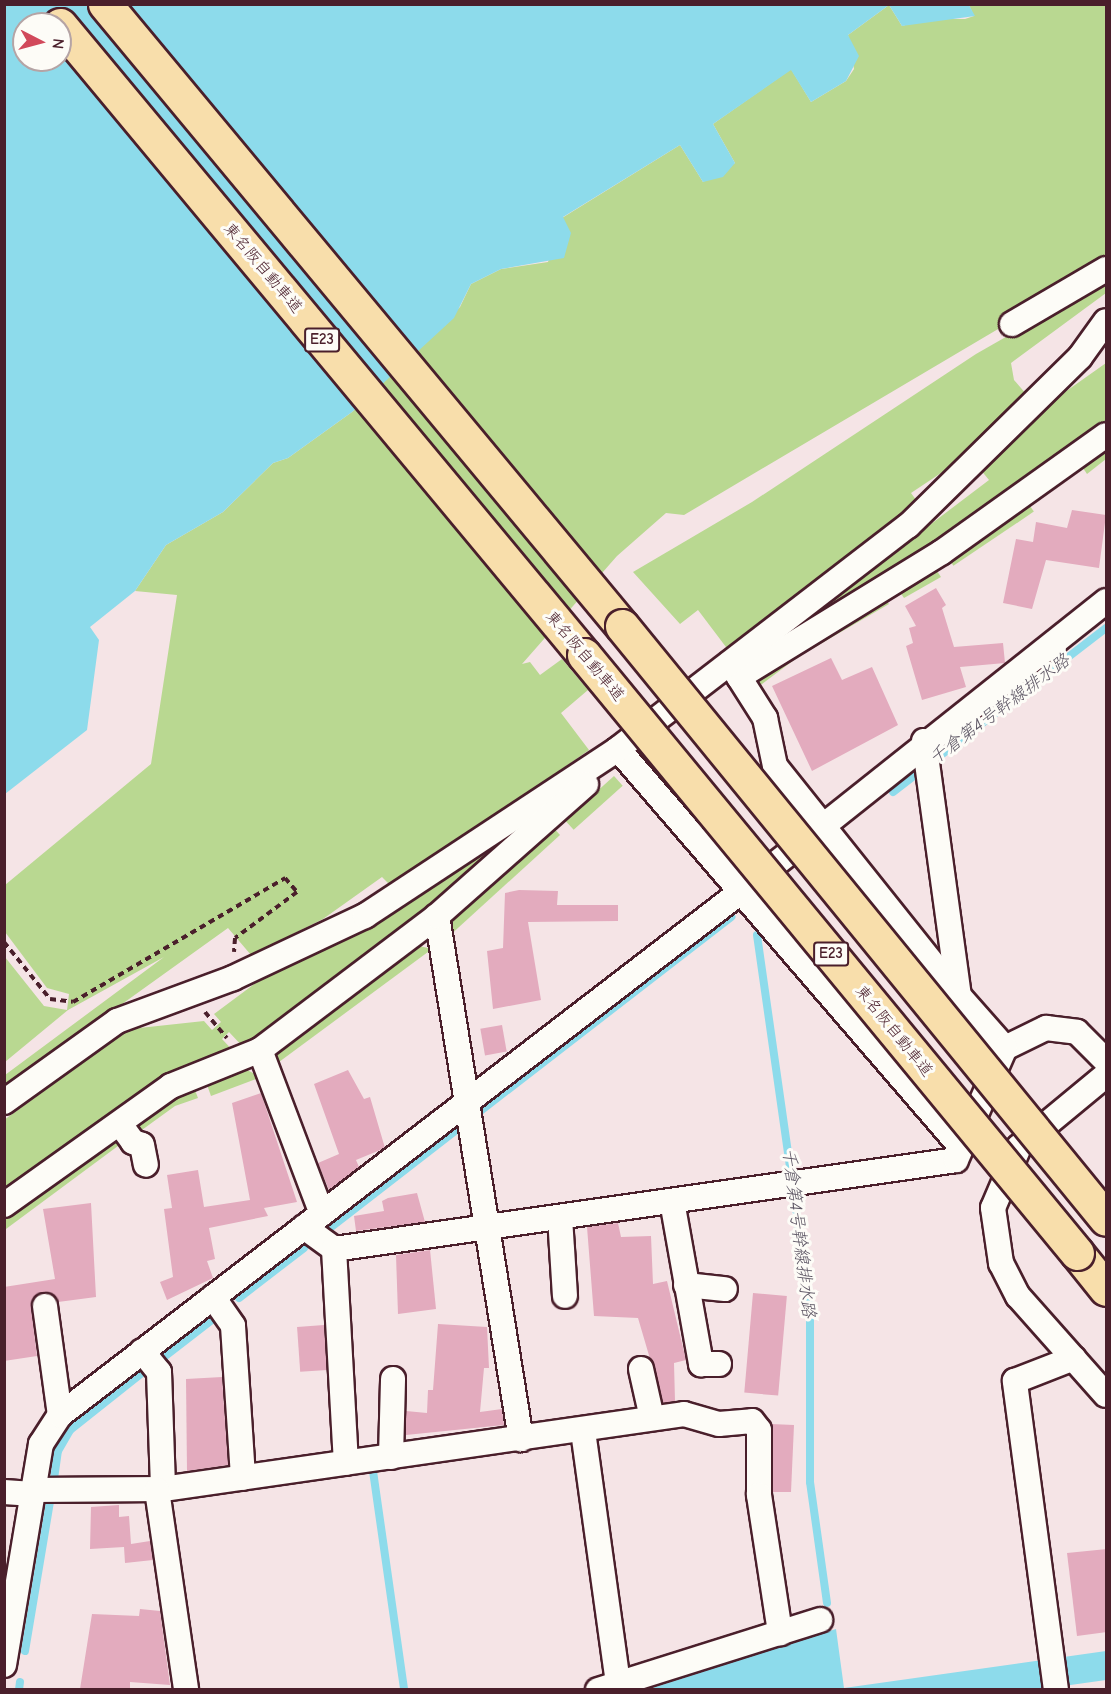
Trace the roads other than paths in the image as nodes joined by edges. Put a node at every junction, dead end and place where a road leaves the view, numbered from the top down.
1 (105, 4) edge
2 (72, 39) edge
3 (1107, 269) edge
4 (1107, 321) edge
5 (1012, 324) dead end
6 (1107, 435) edge
7 (1107, 601) edge
8 (735, 670) junction
9 (618, 749) junction
10 (927, 758) junction
11 (825, 826) junction
12 (739, 893) junction
13 (437, 916) junction
14 (959, 996) junction
15 (1005, 1048) junction
16 (260, 1050) junction
17 (1107, 1061) edge
18 (1107, 1075) edge
19 (4, 1102) edge
20 (466, 1102) junction
21 (120, 1124) junction
22 (961, 1147) junction
23 (146, 1165) dead end
24 (672, 1201) junction
25 (4, 1206) edge
26 (560, 1217) junction
27 (1107, 1219) edge
28 (313, 1220) junction
29 (490, 1228) junction
30 (334, 1249) junction
31 (686, 1285) junction
32 (725, 1289) dead end
33 (1107, 1289) edge
34 (565, 1296) dead end
35 (213, 1297) junction
36 (45, 1306) dead end
37 (142, 1351) junction
38 (1074, 1358) junction
39 (719, 1364) dead end
40 (641, 1369) dead end
41 (393, 1379) dead end
42 (1107, 1395) edge
43 (60, 1415) junction
44 (652, 1418) junction
45 (584, 1431) junction
46 (522, 1439) junction
47 (390, 1457) junction
48 (346, 1464) junction
49 (243, 1478) junction
50 (160, 1489) junction
51 (4, 1492) edge
52 (33, 1492) junction
53 (820, 1620) dead end
54 (780, 1633) junction
55 (4, 1665) edge
56 (608, 1686) edge
57 (186, 1689) edge
58 (1056, 1689) edge

1 - 27 highway, E23, bridge
2 - 33 highway, 東名阪自動車道 / E23, bridge
3 - 5 street
4 - 8 street
6 - 8 street
7 - 10 street
8 - 9 street
8 - 11 street
9 - 12 street
9 - 13 street
9 - 19 street
10 - 11 street
10 - 14 street
11 - 12 street
11 - 14 street
12 - 20 street
12 - 22 street
13 - 16 street
13 - 20 street
14 - 15 street
15 - 17 street
15 - 22 street
16 - 21 street
16 - 28 street
18 - 38 street
20 - 28 street
20 - 29 street
21 - 23 street
21 - 25 street
22 - 24 street
24 - 26 street
24 - 31 street
26 - 29 street
26 - 34 street
28 - 30 street
28 - 35 street
29 - 30 street
29 - 46 street
30 - 48 street
31 - 32 street
31 - 39 street
35 - 37 street
35 - 49 street
36 - 43 street
37 - 43 street
37 - 50 street
38 - 42 street
38 - 58 street
40 - 44 street
41 - 47 street
43 - 52 street
44 - 45 street
44 - 54 street
45 - 46 street
45 - 56 street
46 - 47 street
47 - 48 street
48 - 49 street
49 - 50 street
50 - 52 street
50 - 57 street
51 - 52 street
52 - 55 street
53 - 54 street
54 - 56 street

